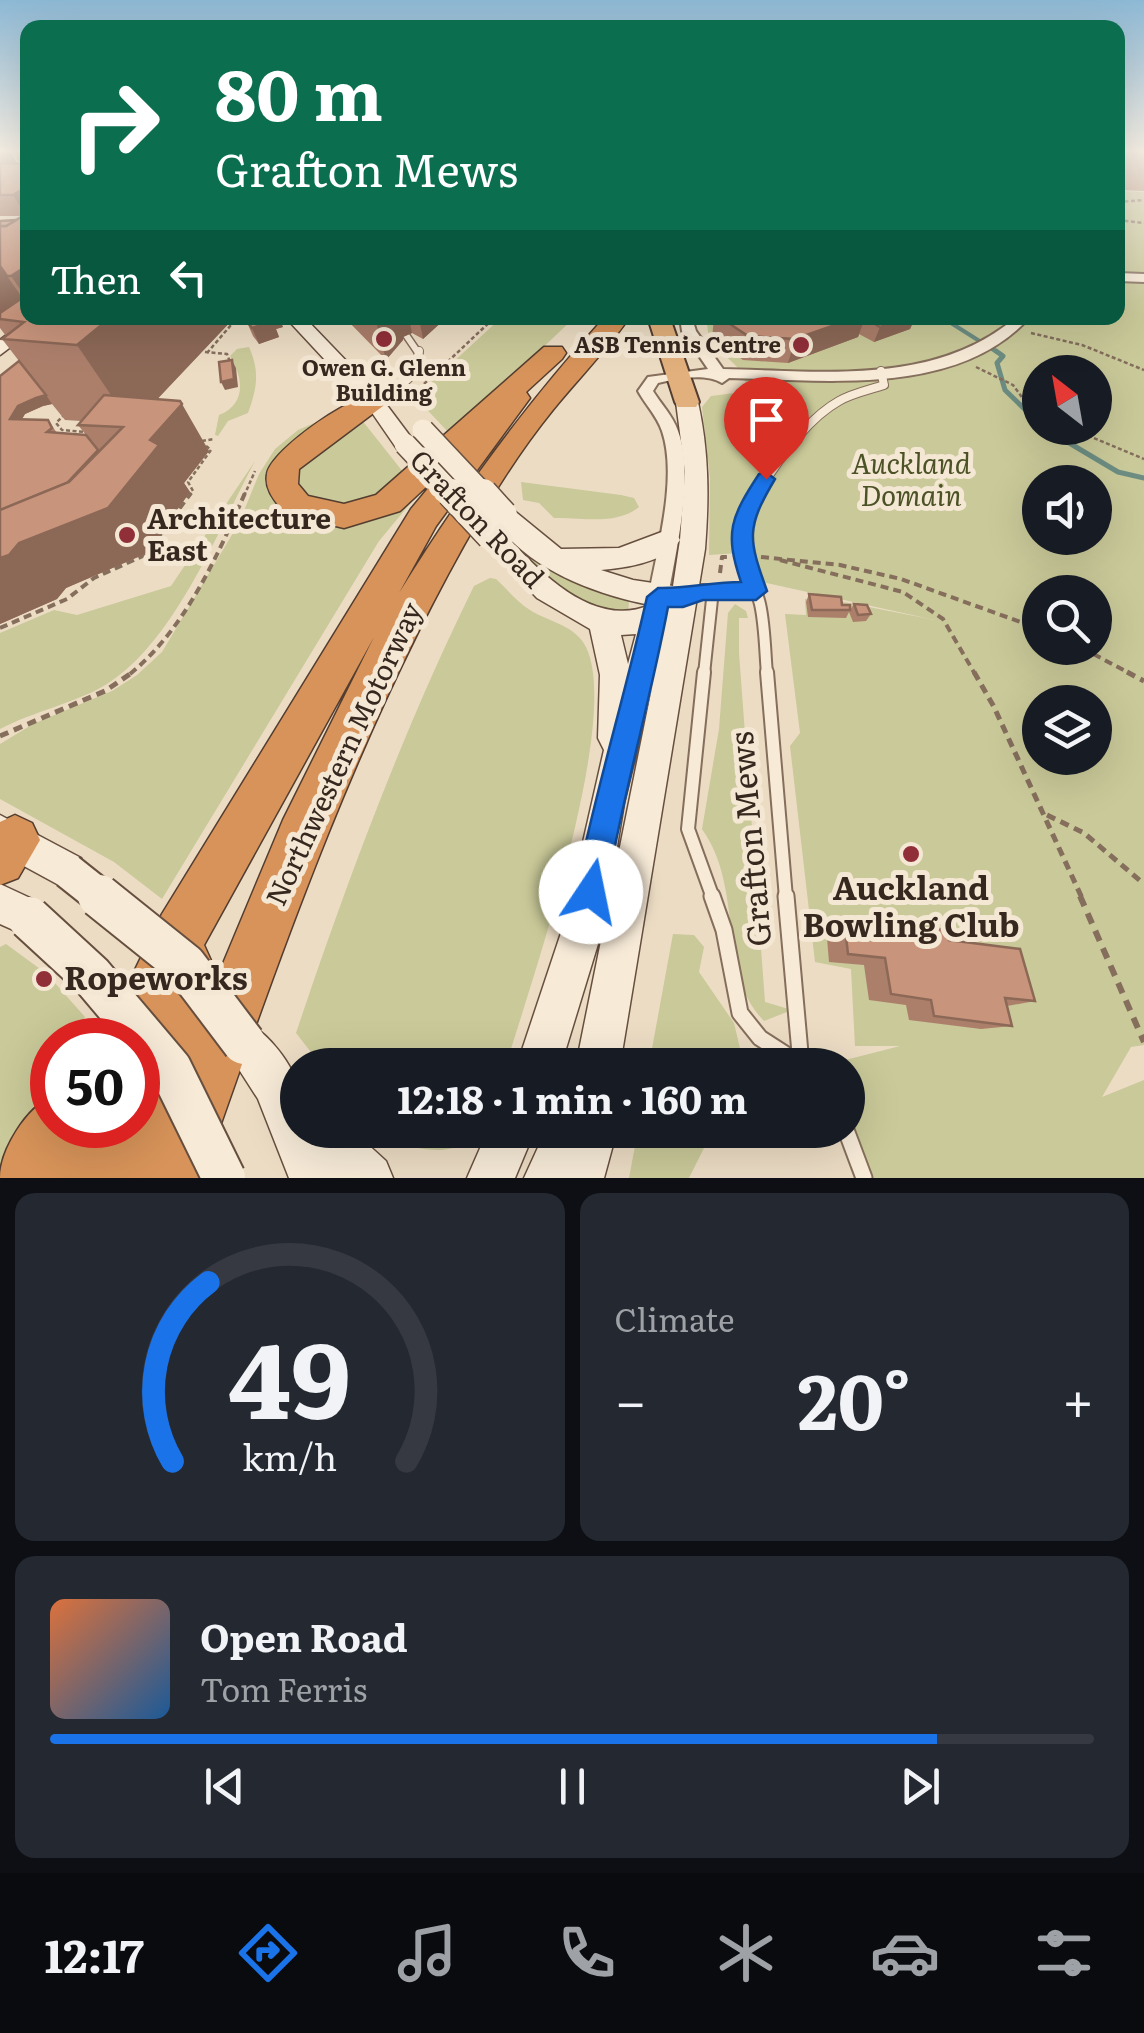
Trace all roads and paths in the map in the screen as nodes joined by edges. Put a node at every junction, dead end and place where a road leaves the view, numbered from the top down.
1 (31, 325) edge
2 (231, 325) edge
3 (302, 325) edge
4 (486, 325) edge
5 (580, 325) edge
6 (610, 325) edge
7 (661, 325) edge
8 (688, 325) edge
9 (1013, 326) edge
10 (406, 335) dead end
11 (0, 348) edge
12 (200, 352) dead end
13 (207, 352) junction
14 (553, 353) junction
15 (972, 365) dead end
16 (234, 368) edge
17 (1144, 370) edge
18 (881, 371) junction
19 (788, 375) junction
20 (998, 375) joint
21 (679, 376) junction
22 (713, 380) junction
23 (1013, 386) joint
24 (416, 390) dead end
25 (1022, 398) edge
26 (373, 400) junction
27 (687, 402) junction
28 (62, 405) dead end
29 (184, 440) dead end
30 (214, 440) dead end
31 (81, 441) edge
32 (194, 444) dead end
33 (1111, 445) edge
34 (1144, 459) edge
35 (256, 467) dead end
36 (497, 526) junction
37 (667, 540) junction
38 (547, 553) junction
39 (744, 557) junction
40 (780, 560) junction
41 (720, 575) dead end
42 (756, 591) junction
43 (677, 601) junction
44 (604, 620) junction
45 (1022, 622) edge
46 (0, 628) edge
47 (1112, 664) edge
48 (1144, 681) edge
49 (0, 736) edge
50 (607, 803) junction
51 (1045, 814) junction
52 (5, 844) edge
53 (1144, 884) edge
54 (14, 911) edge
55 (183, 949) junction
56 (123, 1018) edge
57 (131, 1018) edge
58 (160, 1022) edge
59 (1144, 1042) edge
60 (545, 1048) edge
61 (601, 1048) edge
62 (776, 1048) edge
63 (800, 1048) edge
64 (160, 1071) edge
65 (278, 1086) edge
66 (46, 1148) edge
67 (79, 1148) edge
68 (131, 1148) edge
69 (337, 1148) edge
70 (504, 1148) edge
71 (562, 1148) edge
72 (589, 1148) edge
73 (853, 1148) edge
74 (27, 1178) edge
75 (64, 1178) edge
76 (125, 1178) edge
77 (169, 1178) edge
78 (224, 1178) edge
79 (313, 1178) edge
80 (370, 1178) edge
81 (491, 1178) edge
82 (548, 1178) edge
83 (580, 1178) edge
84 (864, 1178) edge

1 - 11 main road
2 - 13 path
3 - 26 main road, Grafton Road
4 - 24 path
5 - 14 highway, Northwestern Motorway
6 - 77 highway, Northwestern Motorway
7 - 21 highway
8 - 22 street
9 - 17 path
9 - 18 street
10 - 26 lane
12 - 13 path
13 - 16 path
14 - 26 highway
14 - 55 highway, Northwestern Motorway
15 - 20 path
18 - 19 street
18 - 39 lane
19 - 22 street
19 - 22 street
20 - 23 path
21 - 22 street
21 - 27 highway
21 - 37 street
22 - 27 street
23 - 25 path
26 - 36 main road, Grafton Road, bridge
27 - 43 main road
28 - 31 path
29 - 30 path
32 - 46 path
33 - 34 path
35 - 49 path
36 - 38 main road, Grafton Road
36 - 44 main road, Grafton Road
37 - 38 main road
37 - 43 street
38 - 43 main road, Grafton Road
39 - 40 path
39 - 41 path
39 - 42 lane, Grafton Mews
40 - 45 path
40 - 51 path
42 - 43 lane
42 - 63 lane, Grafton Mews
43 - 44 main road, Grafton Road
43 - 50 main road
43 - 61 main road
43 - 62 lane, Grafton Mews
44 - 50 main road
47 - 48 path
50 - 60 main road
51 - 53 path
51 - 59 path
52 - 55 main road, bridge
54 - 56 main road, bridge
55 - 57 highway, Northwestern Motorway
55 - 58 highway
55 - 65 main road, bridge
64 - 78 main road, bridge
65 - 79 main road
66 - 74 highway
67 - 75 highway
68 - 76 highway
69 - 80 main road
70 - 81 main road
71 - 82 main road
72 - 83 main road
73 - 84 lane

